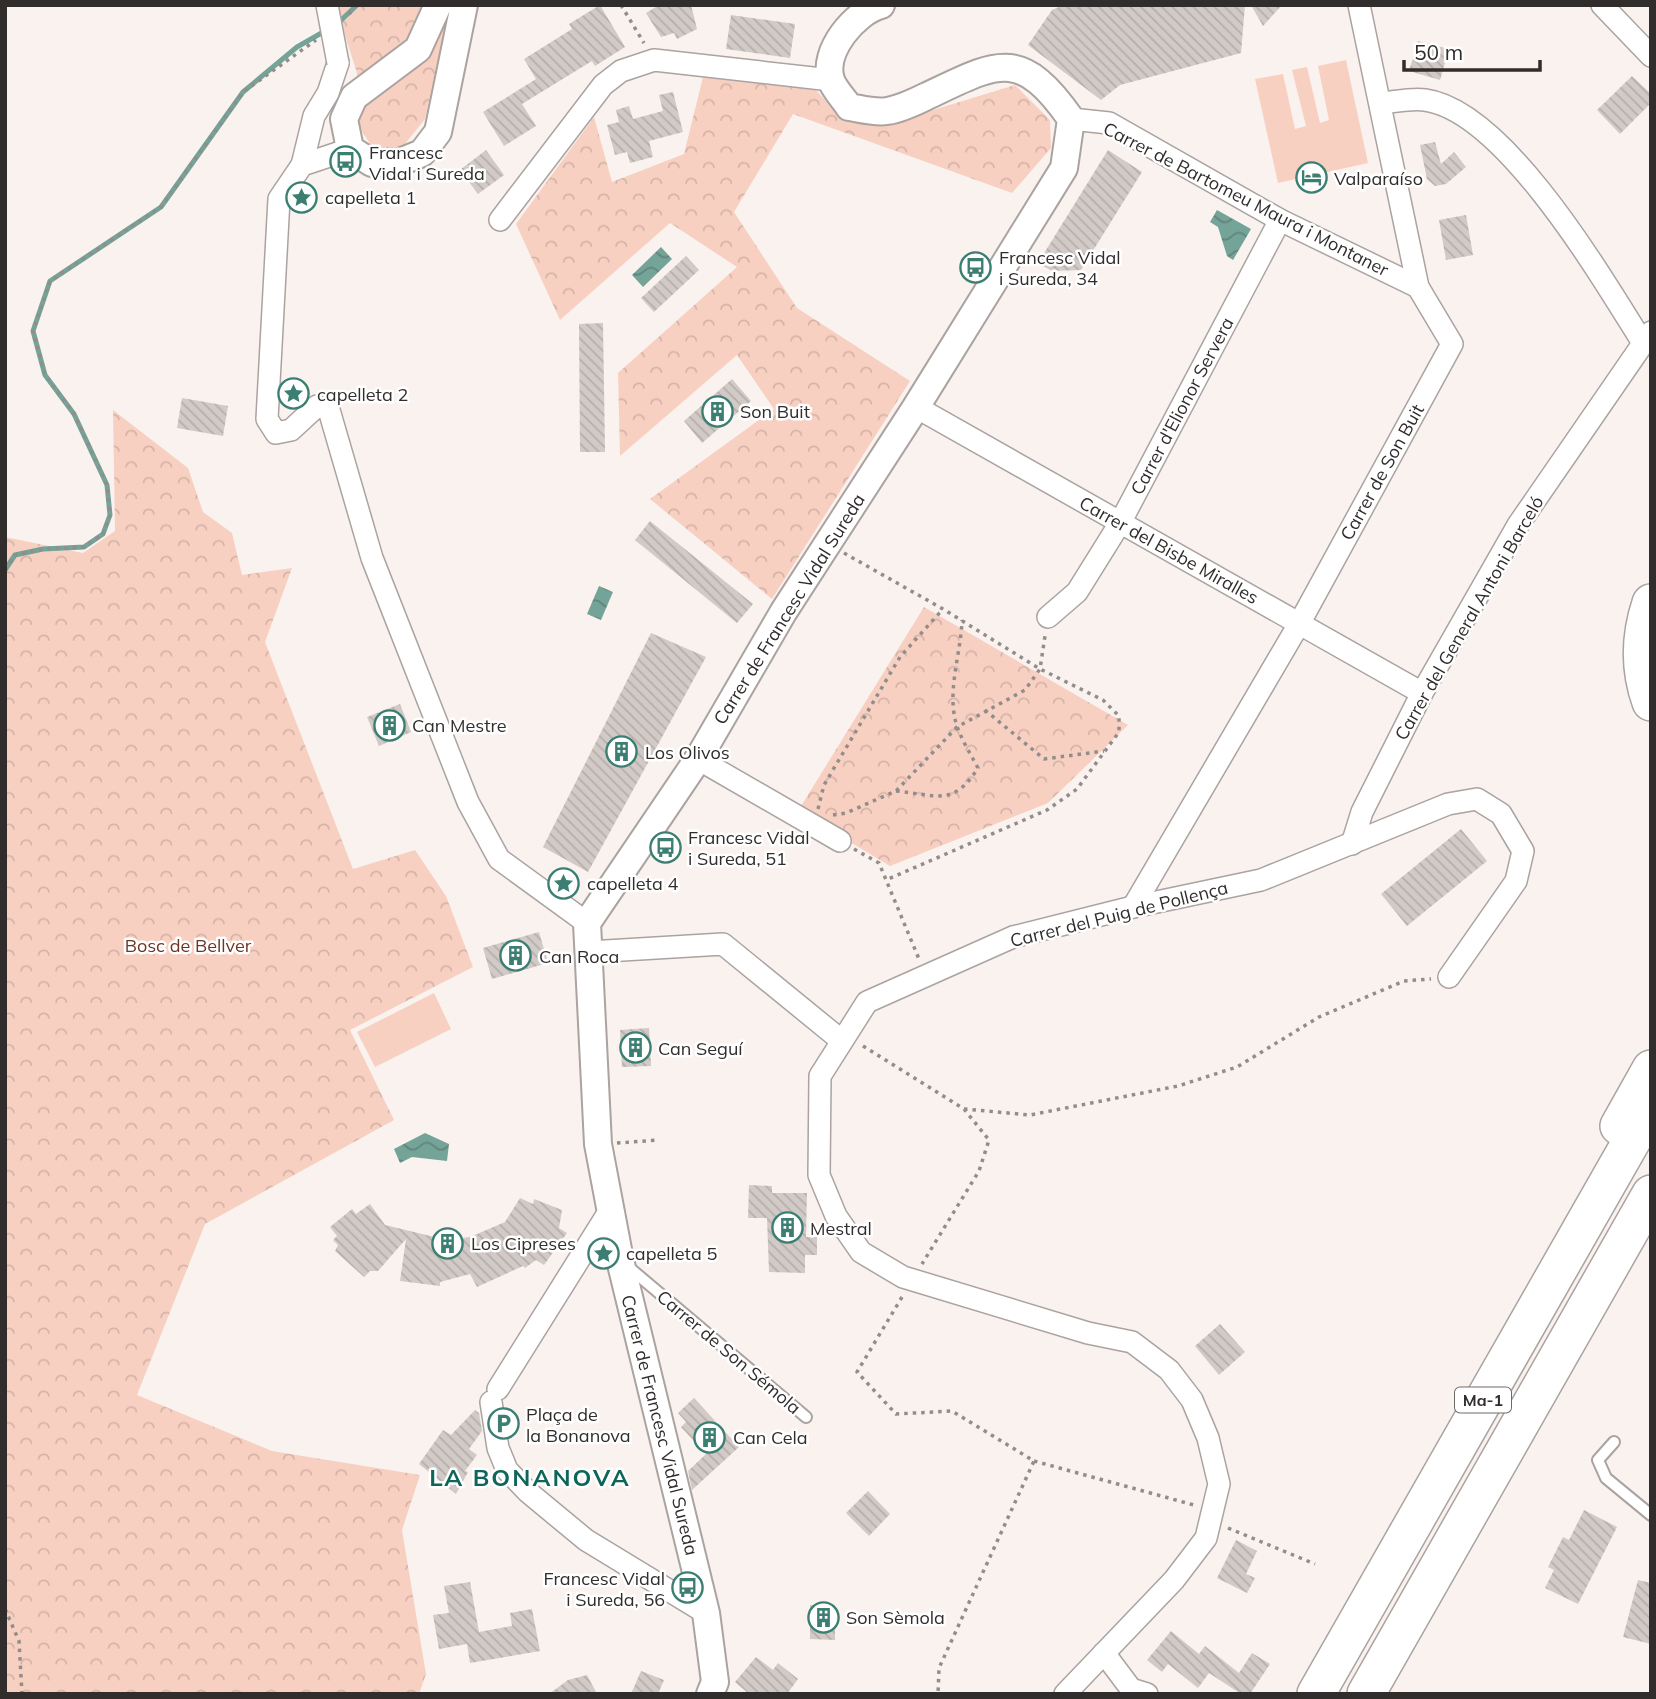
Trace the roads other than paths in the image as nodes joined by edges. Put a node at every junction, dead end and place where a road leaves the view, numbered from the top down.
1 (327, 5) edge
2 (438, 5) edge
3 (464, 5) edge
4 (881, 5) edge
5 (1359, 5) edge
6 (1602, 5) edge
7 (1651, 56) edge
8 (831, 80) junction
9 (1382, 103) junction
10 (1071, 119) junction
11 (350, 149) junction
12 (302, 165) junction
13 (500, 220) dead end
14 (1280, 220) junction
15 (1418, 287) junction
16 (1647, 337) edge
17 (916, 407) junction
18 (1120, 523) junction
19 (1651, 603) edge
20 (1048, 617) road end
21 (1299, 624) junction
22 (1422, 693) junction
23 (1651, 702) edge
24 (698, 759) junction
25 (840, 841) road end
26 (1352, 844) junction
27 (1133, 907) junction
28 (587, 923) junction
29 (589, 952) junction
30 (1449, 977) road end
31 (844, 1039) junction
32 (1651, 1069) edge
33 (1651, 1107) edge
34 (1651, 1194) edge
35 (610, 1210) junction
36 (620, 1261) junction
37 (806, 1417) dead end
38 (1463, 1436) junction
39 (1614, 1442) dead end
40 (1651, 1515) edge
41 (706, 1613) junction
42 (1104, 1653) junction
43 (710, 1694) edge
44 (1065, 1694) edge
45 (1147, 1694) edge
46 (1316, 1694) edge
47 (1366, 1694) edge

1 - 12 street, bridge
2 - 11 street
3 - 11 street
4 - 8 street
5 - 9 street, Carrer de Son Buit
6 - 7 street
8 - 10 street
8 - 13 street
9 - 15 street, Carrer de Son Buit
9 - 16 street
10 - 14 street, Carrer de Bartomeu Maura i Montaner
10 - 17 street, Carrer de Francesc Vidal Sureda
11 - 12 street
12 - 28 street
14 - 15 street, Carrer de Bartomeu Maura i Montaner
14 - 18 street, Carrer d'Elionor Servera
15 - 21 street, Carrer de Son Buit
16 - 22 street, Carrer del General Antoni Barceló
17 - 18 street, Carrer del Bisbe Miralles
17 - 24 street, Carrer de Francesc Vidal Sureda
18 - 20 street, Carrer d'Elionor Servera
18 - 21 street, Carrer del Bisbe Miralles
19 - 23 highway
21 - 22 street, Carrer del Bisbe Miralles
21 - 27 street, Carrer de Son Buit
22 - 26 street, Carrer del General Antoni Barceló
24 - 25 street
24 - 28 street, Carrer de Francesc Vidal Sureda
26 - 27 street, Carrer del Puig de Pollença
26 - 30 street, Carrer del Puig de Pollença
27 - 31 street, Carrer del Puig de Pollença
28 - 29 street, Carrer de Francesc Vidal Sureda
29 - 31 street
29 - 35 street, Carrer de Francesc Vidal Sureda
31 - 42 street, Carrer del Puig de Pollença
32 - 38 highway
33 - 38 highway, Ma-1
34 - 47 highway, Ma-1
35 - 36 street, Carrer de Francesc Vidal Sureda
35 - 41 street
36 - 37 lane, Carrer de Son Sémola
36 - 41 street, Carrer de Francesc Vidal Sureda
38 - 46 highway, Ma-1
39 - 40 lane
41 - 43 street, Carrer de Francesc Vidal Sureda
42 - 44 street, Carrer del Puig de Pollença
42 - 45 street

